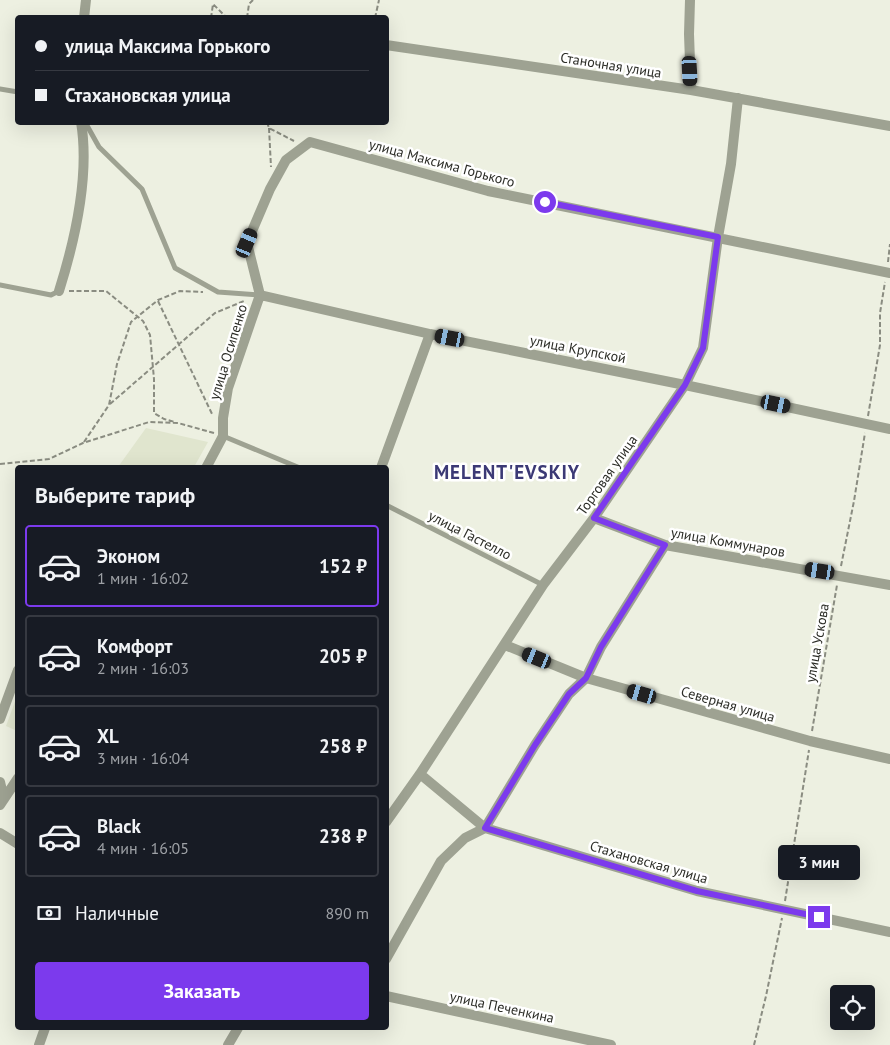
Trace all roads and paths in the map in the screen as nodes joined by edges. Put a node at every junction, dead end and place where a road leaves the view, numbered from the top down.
1 (86, 0) edge
2 (253, 0) edge
3 (379, 0) edge
4 (690, 0) edge
5 (84, 15) edge
6 (211, 15) edge
7 (224, 15) edge
8 (247, 15) edge
9 (376, 15) edge
10 (389, 45) edge
11 (0, 89) edge
12 (692, 90) junction
13 (15, 92) edge
14 (738, 98) junction
15 (81, 125) edge
16 (87, 125) edge
17 (268, 125) edge
18 (890, 126) edge
19 (268, 128) junction
20 (310, 142) junction
21 (270, 189) junction
22 (718, 237) junction
23 (890, 244) edge
24 (888, 273) edge
25 (0, 285) edge
26 (59, 291) junction
27 (218, 292) junction
28 (260, 295) junction
29 (158, 300) junction
30 (430, 334) junction
31 (179, 344) junction
32 (685, 385) junction
33 (109, 405) junction
34 (215, 420) dead end
35 (178, 423) junction
36 (866, 424) junction
37 (890, 429) edge
38 (223, 436) junction
39 (83, 443) junction
40 (0, 464) edge
41 (208, 465) edge
42 (293, 465) edge
43 (382, 465) edge
44 (389, 507) edge
45 (594, 518) junction
46 (665, 545) junction
47 (839, 574) junction
48 (890, 584) edge
49 (543, 585) junction
50 (505, 645) junction
51 (15, 678) edge
52 (586, 678) junction
53 (0, 719) edge
54 (810, 741) junction
55 (890, 759) edge
56 (420, 774) junction
57 (0, 782) edge
58 (15, 782) edge
59 (2, 802) edge
60 (389, 818) edge
61 (485, 828) junction
62 (0, 833) edge
63 (15, 842) edge
64 (784, 910) junction
65 (890, 932) edge
66 (389, 953) edge
67 (389, 997) edge
68 (44, 1030) edge
69 (237, 1030) edge
70 (39, 1045) edge
71 (228, 1045) edge
72 (611, 1045) edge
73 (754, 1045) edge

1 - 5 street
2 - 8 path
3 - 9 path
4 - 12 street
6 - 7 path
10 - 12 street, Станочная улица
11 - 13 lane
12 - 14 street, Станочная улица
14 - 18 street, Станочная улица
14 - 22 street, Торговая улица
15 - 26 street
16 - 27 lane
17 - 19 path
19 - 20 path
19 - 21 path
20 - 21 street, улица Осипенко
20 - 22 street, улица Максима Горького
21 - 28 street, улица Осипенко
22 - 24 street, улица Максима Горького
22 - 32 street, Торговая улица
23 - 24 path, улица Ускова
24 - 36 path, улица Ускова
25 - 26 lane
26 - 35 path
27 - 28 lane
27 - 29 path
28 - 30 street, улица Крупской
28 - 31 path
28 - 38 street, улица Осипенко
29 - 31 path
29 - 33 path
30 - 32 street, улица Крупской
30 - 43 street
31 - 33 path
31 - 34 path
32 - 36 street, улица Крупской
32 - 45 street, Торговая улица
33 - 39 path
35 - 38 path
35 - 39 path
36 - 37 street, улица Крупской
36 - 47 path, улица Ускова
38 - 41 street, улица Осипенко
38 - 42 lane
39 - 40 path
44 - 49 lane, улица Гастелло
45 - 46 street, улица Коммунаров
45 - 49 street, Торговая улица
46 - 47 street, улица Коммунаров
46 - 52 street
47 - 48 street, улица Коммунаров
47 - 54 path, улица Ускова
49 - 50 street, Торговая улица
50 - 52 street, Северная улица
50 - 56 street, Торговая улица
51 - 53 street
52 - 54 street, Северная улица
52 - 61 street
54 - 55 street, Северная улица
54 - 64 path, улица Ускова
56 - 60 street, Торговая улица
56 - 61 street, Стахановская улица
57 - 59 street
58 - 59 street
61 - 64 street, Стахановская улица
61 - 66 street
62 - 63 street
64 - 65 street, Стахановская улица
64 - 73 path, улица Ускова
67 - 72 street, улица Печенкина
68 - 70 street
69 - 71 street

